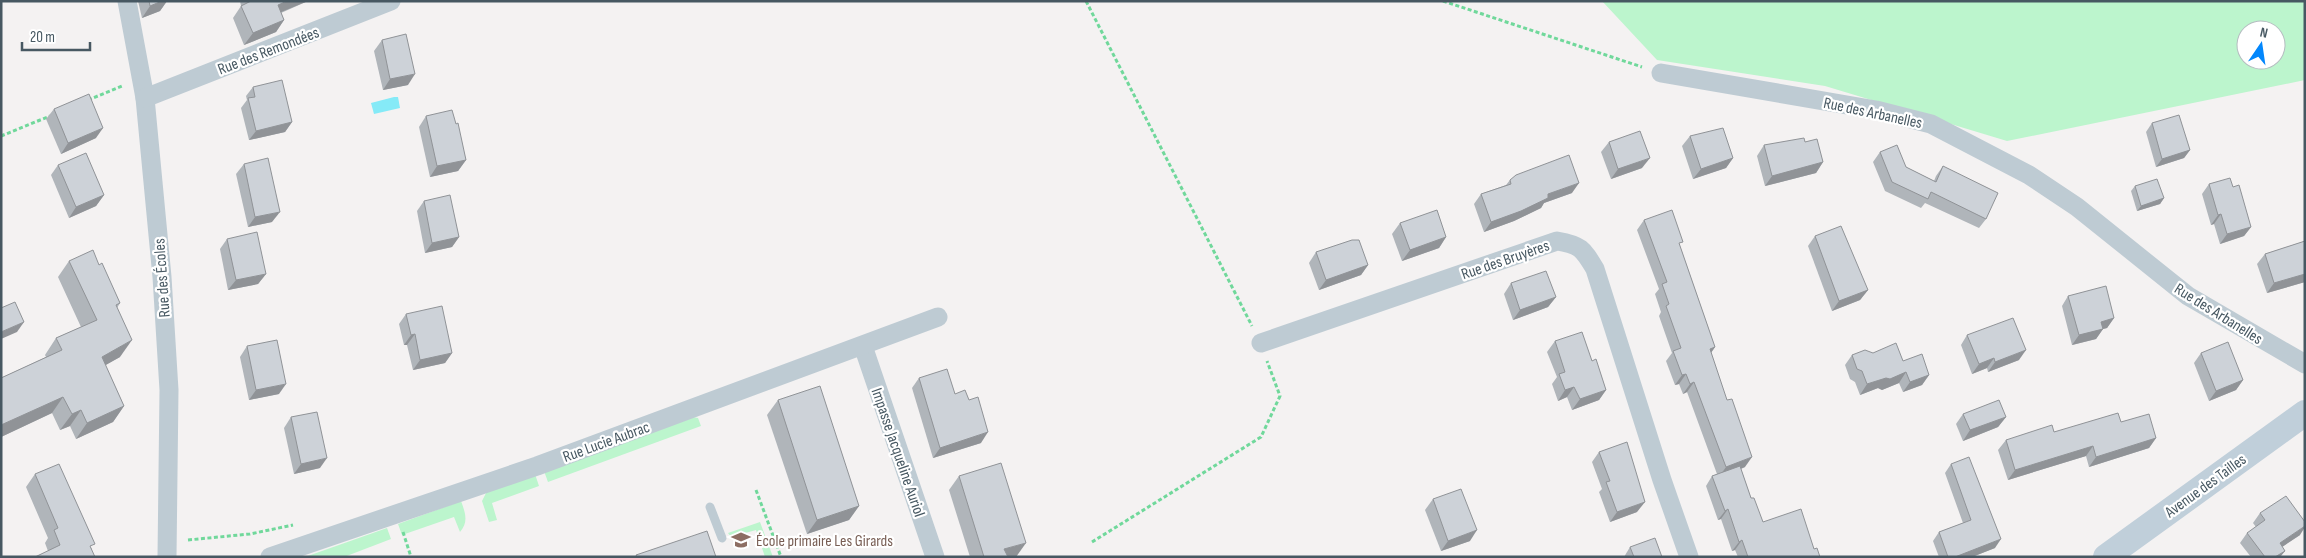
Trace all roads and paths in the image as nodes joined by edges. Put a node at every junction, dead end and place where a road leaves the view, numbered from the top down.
1 (127, 1) edge
2 (391, 1) edge
3 (1086, 1) edge
4 (1443, 1) edge
5 (1661, 73) joint
6 (141, 79) junction
7 (145, 98) junction
8 (80, 104) edge
9 (54, 114) edge
10 (1, 136) edge
11 (938, 317) dead end
12 (1261, 343) junction
13 (863, 346) junction
14 (2305, 364) edge
15 (2305, 413) edge
16 (756, 490) dead end
17 (710, 507) dead end
18 (298, 524) dead end
19 (401, 526) dead end
20 (722, 538) dead end
21 (1092, 542) dead end
22 (167, 549) edge
23 (270, 557) edge
24 (411, 557) edge
25 (781, 557) edge
26 (936, 557) edge
27 (1689, 557) edge
28 (2106, 557) edge

1 - 6 street, Rue des Écoles
2 - 7 street, Rue des Remondées
3 - 12 path
4 - 5 path
5 - 14 street, Rue des Arbanelles
6 - 7 street, Rue des Écoles
6 - 8 path
7 - 22 street, Rue des Écoles
9 - 10 path
11 - 13 street, Rue Lucie Aubrac
12 - 21 path
12 - 27 street, Rue des Bruyères
13 - 23 street, Rue Lucie Aubrac
13 - 26 street, Impasse Jacqueline Auriol
15 - 28 street, Avenue des Tailles
16 - 25 path
17 - 20 lane
18 - 22 path
19 - 24 path

